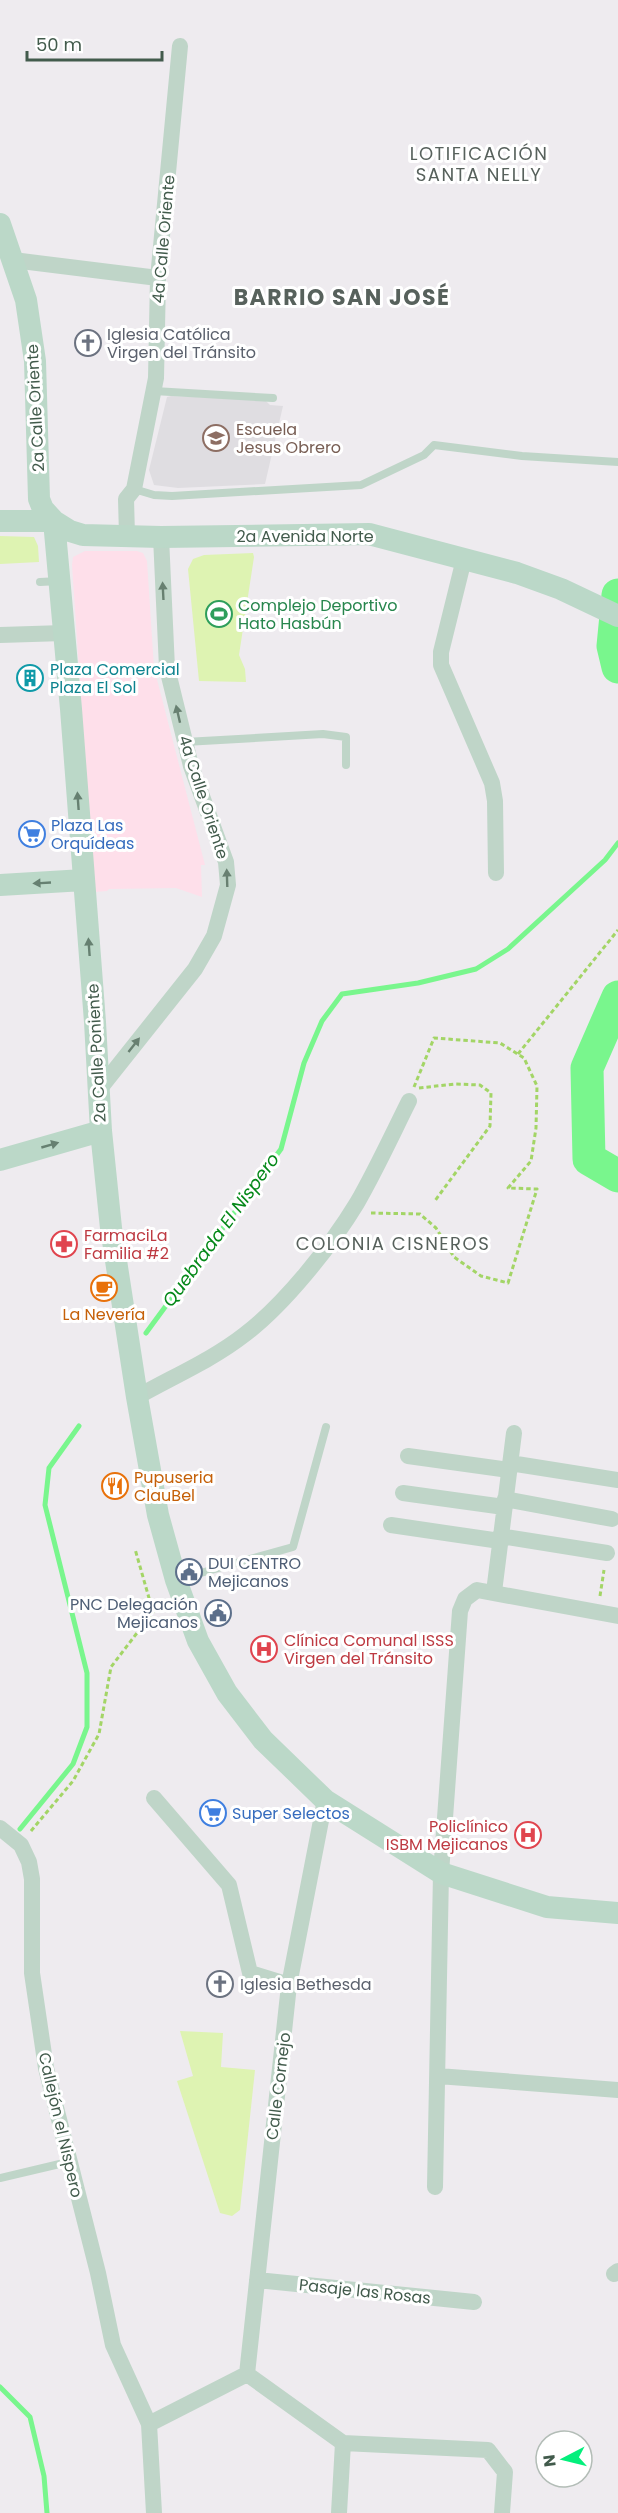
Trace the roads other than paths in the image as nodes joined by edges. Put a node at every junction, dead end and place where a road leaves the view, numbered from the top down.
1 (180, 46) dead end
2 (0, 224) edge
3 (13, 260) junction
4 (158, 278) junction
5 (154, 391) junction
6 (273, 398) dead end
7 (618, 462) edge
8 (134, 489) junction
9 (0, 521) edge
10 (54, 521) junction
11 (128, 535) junction
12 (161, 537) junction
13 (464, 559) junction
14 (618, 616) edge
15 (64, 633) junction
16 (0, 635) edge
17 (185, 742) junction
18 (346, 765) dead end
19 (496, 873) dead end
20 (84, 880) junction
21 (0, 885) edge
22 (98, 1091) junction
23 (411, 1094) road end
24 (101, 1131) junction
25 (0, 1160) edge
26 (137, 1397) junction
27 (326, 1427) dead end
28 (514, 1433) dead end
29 (408, 1456) dead end
30 (510, 1467) junction
31 (618, 1480) edge
32 (404, 1493) dead end
33 (505, 1503) junction
34 (612, 1518) dead end
35 (391, 1525) dead end
36 (500, 1539) junction
37 (607, 1553) dead end
38 (176, 1580) junction
39 (494, 1592) junction
40 (618, 1616) edge
41 (153, 1798) dead end
42 (325, 1800) junction
43 (0, 1828) edge
44 (441, 1873) junction
45 (618, 1913) edge
46 (290, 1985) junction
47 (438, 2076) junction
48 (618, 2090) edge
49 (69, 2162) junction
50 (0, 2178) edge
51 (435, 2187) dead end
52 (257, 2280) junction
53 (474, 2302) dead end
54 (247, 2374) junction
55 (149, 2424) junction
56 (343, 2443) junction
57 (154, 2513) edge
58 (339, 2513) edge
59 (502, 2513) edge

1 - 4 street, 4a Calle Oriente
2 - 3 main road, 2a Calle Oriente
3 - 4 street
3 - 10 main road, 2a Calle Oriente
4 - 5 street, 4a Calle Oriente
5 - 6 lane
5 - 8 street, 4a Calle Oriente
7 - 8 lane
8 - 11 street, 4a Calle Oriente
9 - 10 main road
10 - 11 main road, 2a Avenida Norte
10 - 15 main road, 2a Calle Poniente
11 - 12 main road, 2a Avenida Norte
12 - 13 main road, 2a Avenida Norte
17 -> 12 street, 4a Calle Oriente
13 - 14 main road, 2a Avenida Norte
13 - 19 street
15 - 16 street
20 -> 15 main road, 2a Calle Poniente
17 - 18 lane
22 -> 17 street, 4a Calle Oriente
20 -> 21 main road
22 -> 20 main road, 2a Calle Poniente
22 - 24 main road, 2a Calle Poniente
23 - 26 street
25 -> 24 main road
24 - 26 main road, 2a Calle Poniente
26 - 38 main road, 2a Calle Poniente
27 - 38 lane
28 - 30 street
29 - 30 street
30 - 31 street
30 - 33 street
32 - 33 street
33 - 34 street
33 - 36 street
35 - 36 street
36 - 37 street
36 - 39 street
38 - 42 main road, 2a Calle Poniente
39 - 40 street
39 - 44 street
41 - 46 street
42 - 44 main road, 2a Calle Poniente
42 - 46 street, Calle Cornejo
43 - 49 street, Callejón el Nispero
44 - 45 main road, 2a Calle Poniente
44 - 47 street
46 - 52 street, Calle Cornejo
47 - 48 street
47 - 51 street
49 - 50 lane
49 - 55 street, Callejón el Nispero
52 - 53 street, Pasaje las Rosas
52 - 54 street, Calle Cornejo
54 - 55 street
54 - 56 street
55 - 57 street
56 - 58 street
56 - 59 street

